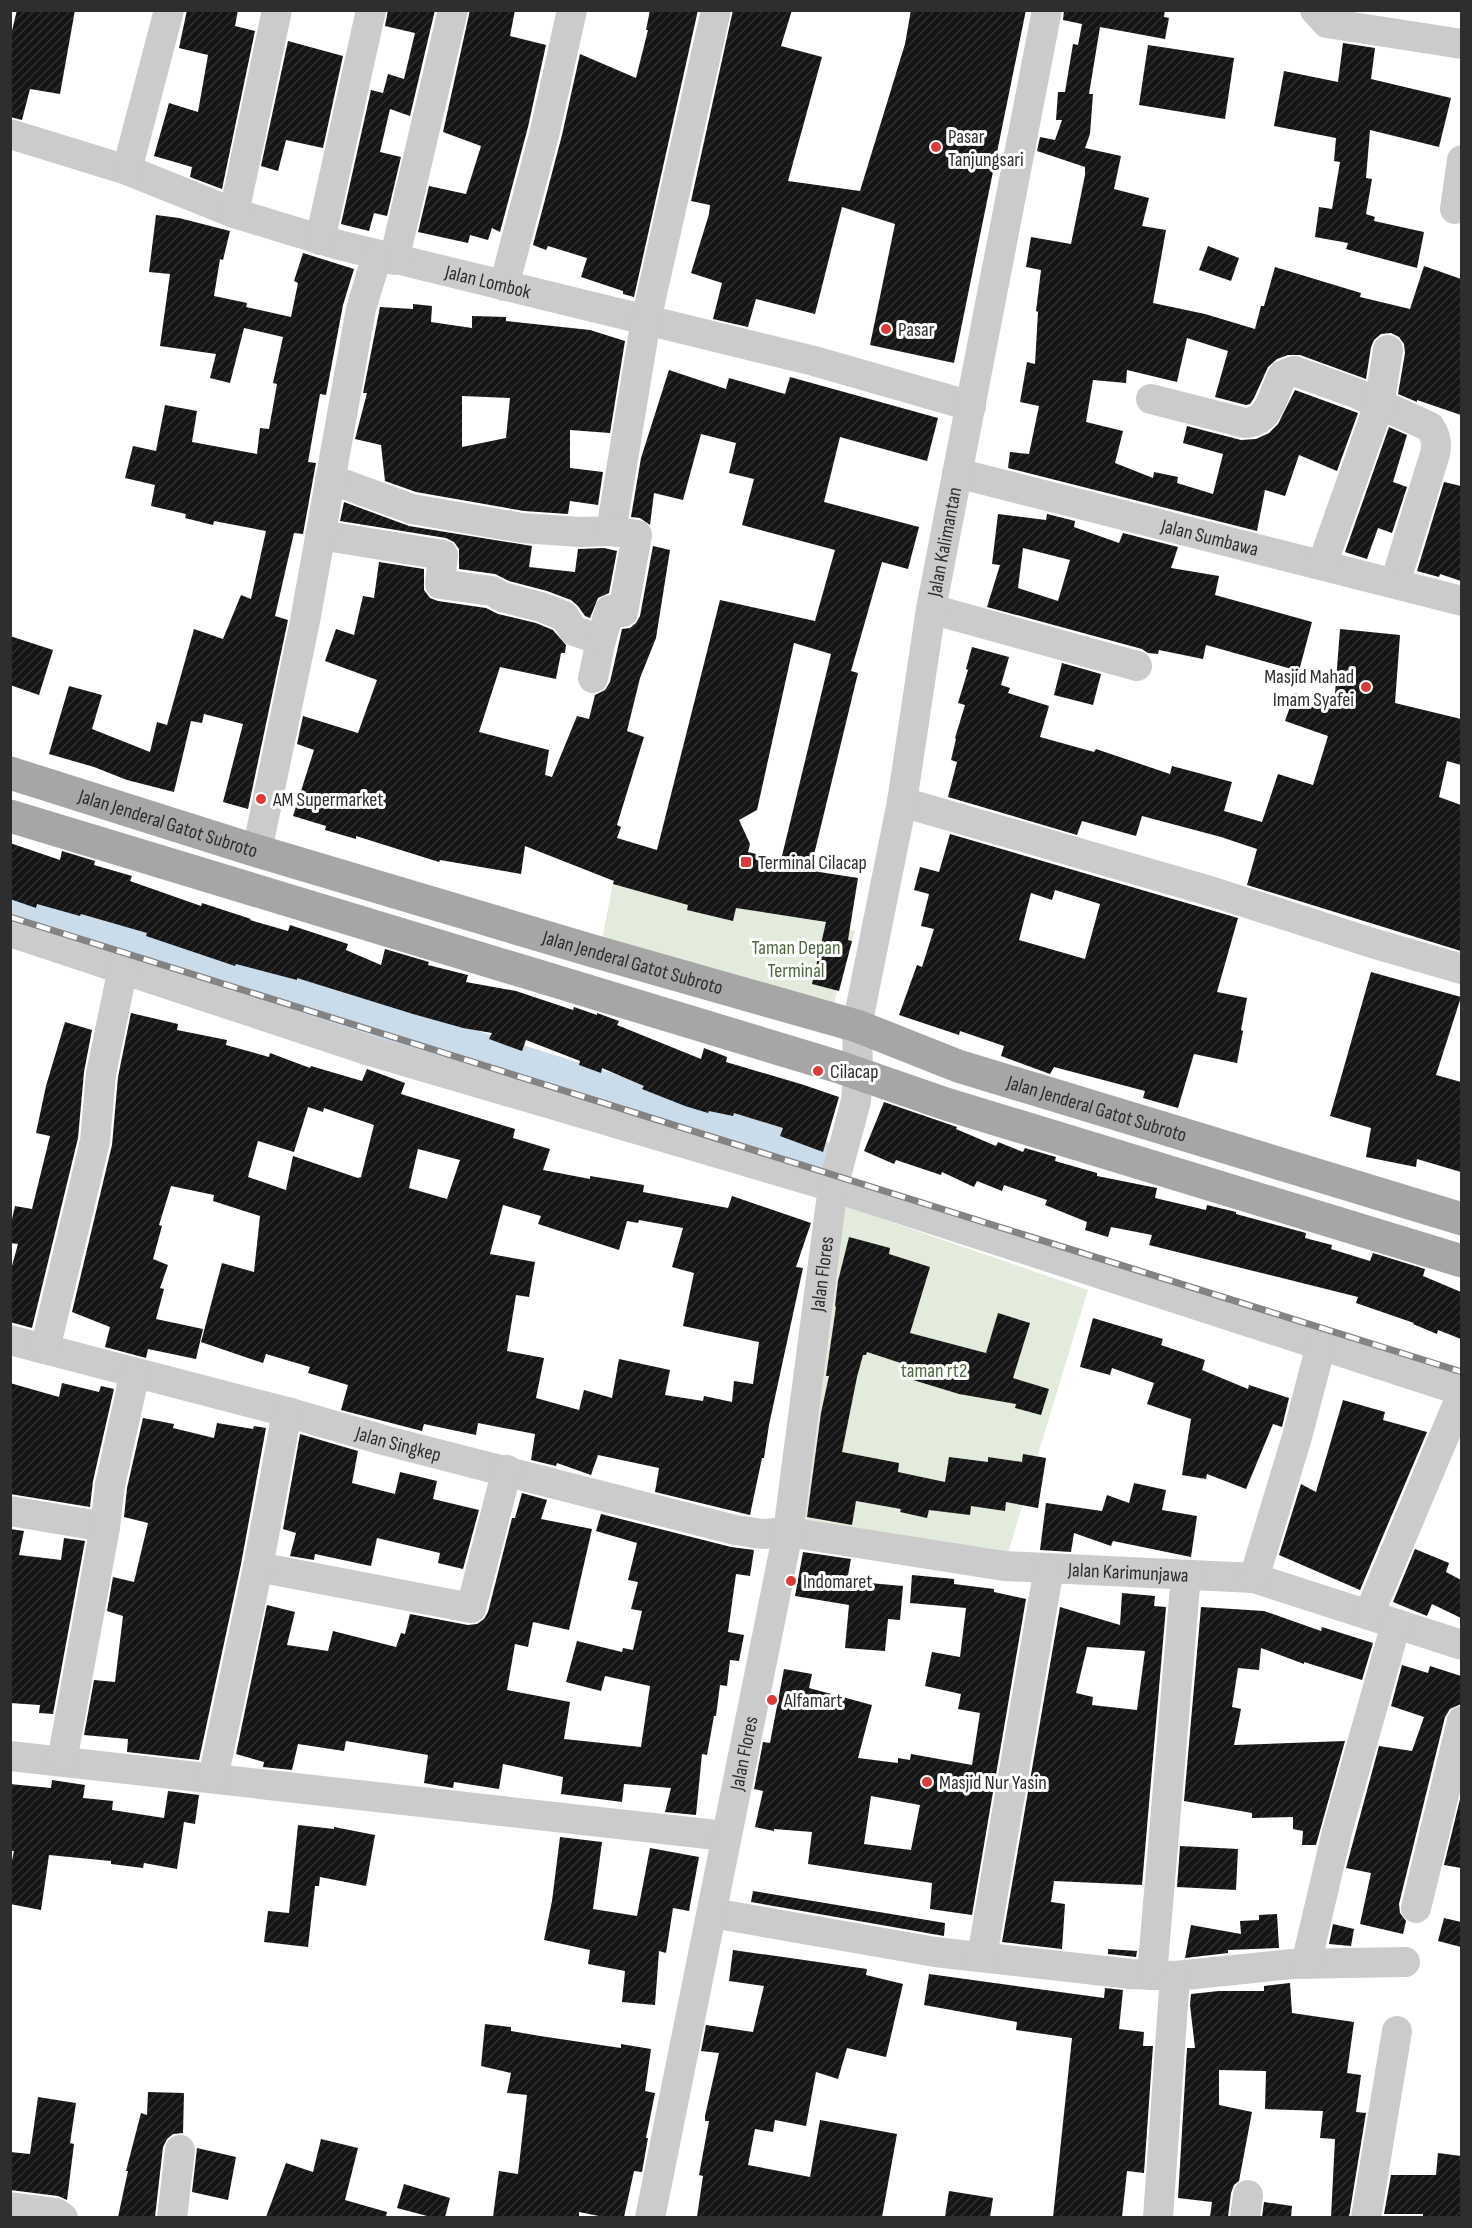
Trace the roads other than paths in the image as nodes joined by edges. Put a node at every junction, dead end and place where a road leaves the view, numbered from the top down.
1 (169, 10) edge
2 (277, 10) edge
3 (371, 10) edge
4 (453, 10) edge
5 (572, 10) edge
6 (716, 10) edge
7 (1047, 10) edge
8 (1316, 10) edge
9 (1461, 44) edge
10 (10, 134) edge
11 (1461, 160) edge
12 (127, 170) junction
13 (1455, 208) dead end
14 (234, 213) junction
15 (320, 240) junction
16 (386, 258) junction
17 (504, 286) junction
18 (645, 320) junction
19 (1388, 350) dead end
20 (1151, 399) dead end
21 (1379, 405) junction
22 (971, 406) junction
23 (957, 472) junction
24 (330, 478) junction
25 (611, 531) junction
26 (320, 535) junction
27 (1322, 565) junction
28 (1395, 584) junction
29 (1461, 601) edge
30 (931, 609) junction
31 (601, 640) junction
32 (1137, 666) dead end
33 (592, 678) dead end
34 (10, 773) edge
35 (902, 802) junction
36 (10, 816) edge
37 (256, 851) junction
38 (10, 932) edge
39 (123, 968) junction
40 (1461, 969) edge
41 (857, 1026) junction
42 (858, 1074) junction
43 (833, 1186) junction
44 (1461, 1219) edge
45 (1461, 1261) edge
46 (10, 1340) edge
47 (1321, 1346) junction
48 (45, 1349) junction
49 (135, 1374) junction
50 (1461, 1392) edge
51 (287, 1412) junction
52 (507, 1470) junction
53 (10, 1511) edge
54 (105, 1527) junction
55 (788, 1532) junction
56 (258, 1566) junction
57 (1049, 1568) junction
58 (1186, 1575) junction
59 (1254, 1578) junction
60 (1382, 1619) junction
61 (1461, 1645) edge
62 (1461, 1721) edge
63 (10, 1756) edge
64 (62, 1761) junction
65 (213, 1778) junction
66 (725, 1836) junction
67 (1416, 1908) dead end
68 (712, 1913) junction
69 (982, 1957) junction
70 (1405, 1962) dead end
71 (1306, 1964) junction
72 (1163, 1976) junction
73 (1397, 2031) dead end
74 (180, 2150) dead end
75 (10, 2206) edge
76 (63, 2217) edge
77 (172, 2217) edge
78 (650, 2217) edge
79 (1158, 2217) edge
80 (1366, 2217) edge

1 - 12 street
2 - 14 street
3 - 15 street
4 - 16 street
5 - 17 street
6 - 18 street
7 - 22 street, Jalan Kalimantan
8 - 9 street
10 - 12 street, Jalan Lombok
11 - 13 street
12 - 14 street, Jalan Lombok
14 - 15 street, Jalan Lombok
15 - 16 street, Jalan Lombok
16 - 17 street, Jalan Lombok
16 - 24 street
17 - 18 street, Jalan Lombok
18 - 22 street, Jalan Lombok
18 - 25 street
19 - 21 street
20 - 21 street
21 - 27 street
21 - 28 street
22 - 23 street, Jalan Kalimantan
23 - 27 street, Jalan Sumbawa
23 - 30 street, Jalan Kalimantan
24 - 25 street
24 - 26 street
25 - 31 street
26 - 31 street
26 - 37 street
27 - 28 street, Jalan Sumbawa
28 - 29 street, Jalan Sumbawa
30 - 32 street
30 - 35 street, Jalan Kalimantan
31 - 33 street
34 - 37 main road, Jalan Jenderal Gatot Subroto
35 - 40 street
35 - 41 street, Jalan Kalimantan
36 - 42 main road, Jalan Jenderal Gatot Subroto
37 - 41 main road, Jalan Jenderal Gatot Subroto
38 - 39 street
39 - 43 street
39 - 48 street
41 - 42 street, Jalan Kalimantan
41 - 44 main road, Jalan Jenderal Gatot Subroto
42 - 43 street, Jalan Flores
42 - 45 main road, Jalan Jenderal Gatot Subroto
43 - 47 street
43 - 55 street, Jalan Flores
46 - 48 street, Jalan Singkep
47 - 50 street
47 - 59 street
48 - 49 street, Jalan Singkep
49 - 51 street, Jalan Singkep
49 - 54 street
50 - 60 street
51 - 52 street, Jalan Singkep
51 - 56 street
52 - 55 street, Jalan Singkep
52 - 56 street
53 - 54 street
54 - 64 street
55 - 57 street, Jalan Karimunjawa
55 - 66 street, Jalan Flores
56 - 65 street
57 - 58 street, Jalan Karimunjawa
57 - 69 street
58 - 59 street, Jalan Karimunjawa
58 - 72 street
59 - 60 street, Jalan Karimunjawa
60 - 61 street, Jalan Karimunjawa
60 - 71 street
62 - 67 street
63 - 64 street
64 - 65 street
65 - 66 street
66 - 68 street, Jalan Flores
68 - 69 street
68 - 78 street, Jalan Flores
69 - 72 street
70 - 71 street
71 - 72 street
72 - 79 street
73 - 80 street
74 - 77 street
75 - 76 street

